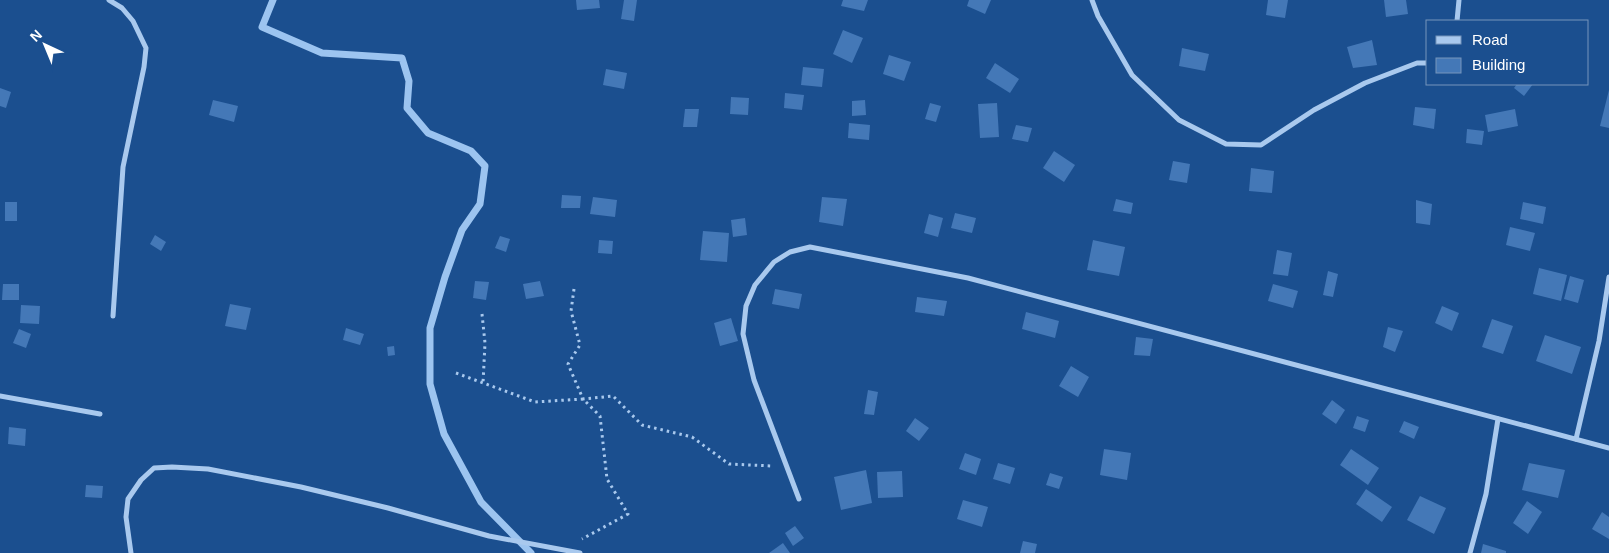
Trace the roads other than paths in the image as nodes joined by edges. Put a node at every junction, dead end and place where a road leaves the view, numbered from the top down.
1 (109, 0) edge
2 (1092, 0) edge
3 (1459, 0) edge
4 (1457, 20) edge
5 (1426, 63) edge
6 (1609, 277) edge
7 (113, 316) dead end
8 (0, 396) edge
9 (100, 414) dead end
10 (1498, 419) junction
11 (1576, 439) junction
12 (1609, 448) edge
13 (799, 499) dead end
14 (131, 553) edge
15 (580, 553) edge
16 (1470, 553) edge

1 - 7 street
2 - 5 street
3 - 4 street
6 - 11 street
8 - 9 street
10 - 11 street
10 - 13 street
10 - 16 street
11 - 12 street
14 - 15 street

